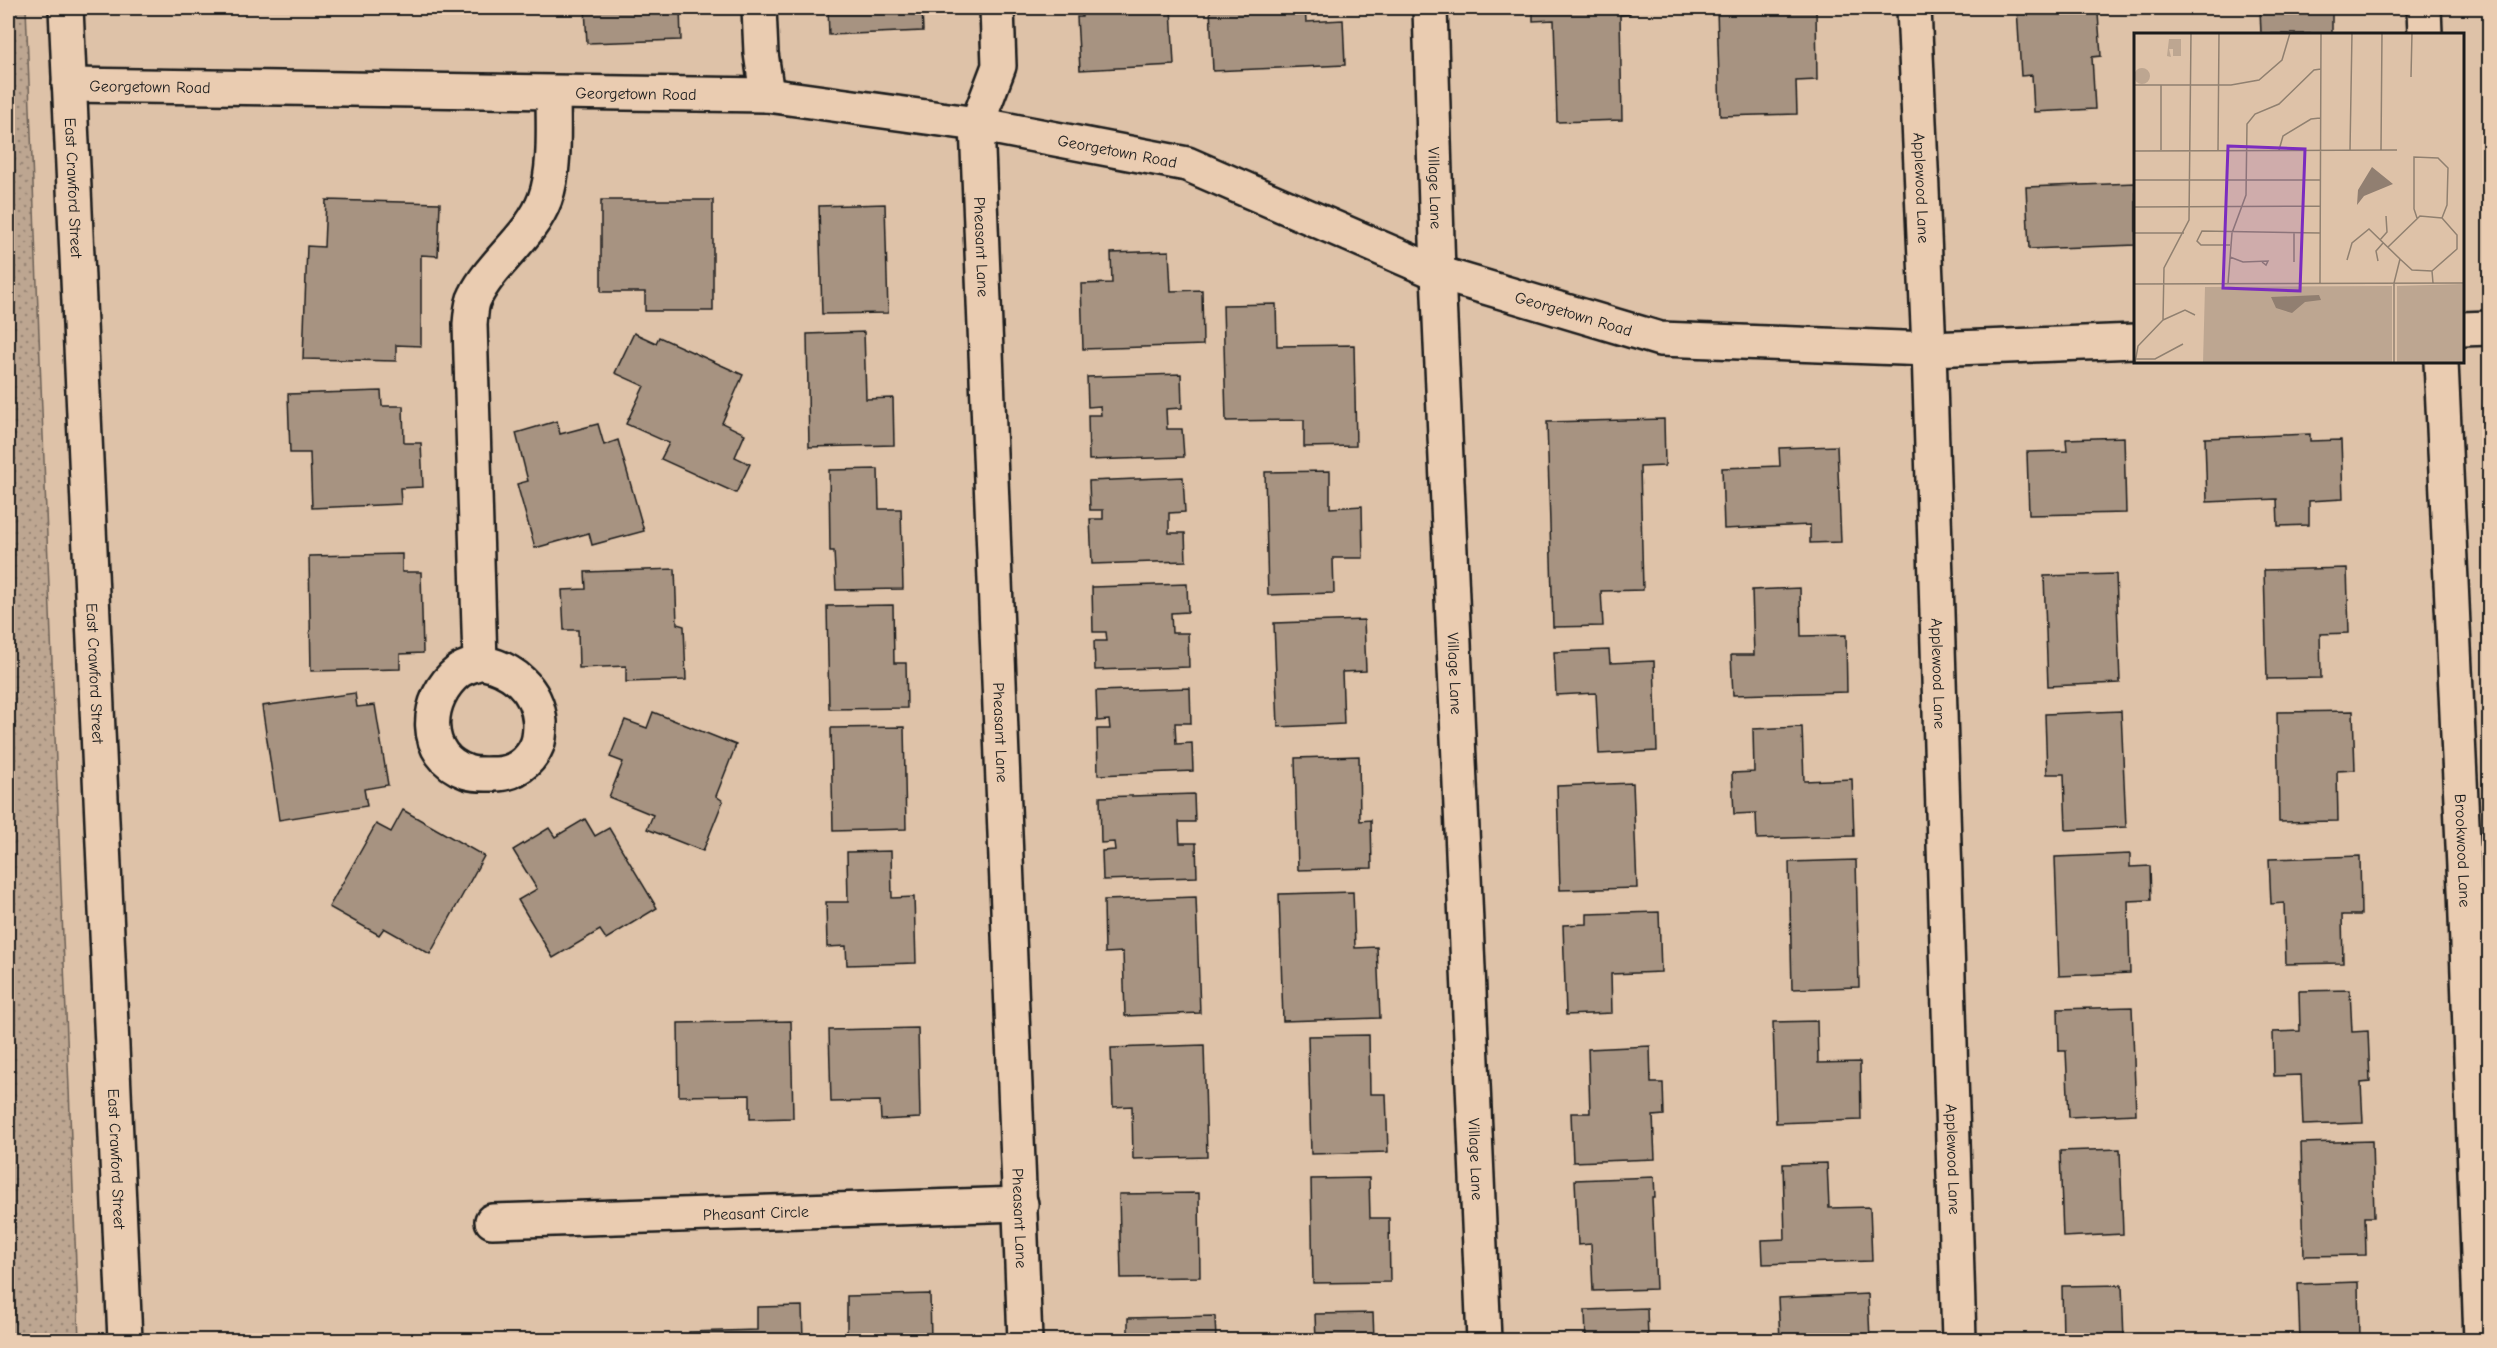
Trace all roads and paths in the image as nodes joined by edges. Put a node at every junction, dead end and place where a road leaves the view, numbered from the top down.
1 (66, 8) edge
2 (759, 8) edge
3 (998, 8) edge
4 (1430, 8) edge
5 (1914, 8) edge
6 (2424, 8) edge
7 (2425, 33) edge
8 (69, 85) junction
9 (553, 93) junction
10 (767, 95) junction
11 (977, 124) junction
12 (1438, 273) junction
13 (2490, 328) edge
14 (2464, 329) edge
15 (2134, 341) edge
16 (1929, 349) junction
17 (2441, 363) edge
18 (480, 663) dead end
19 (2477, 890) edge
20 (1021, 1204) junction
21 (492, 1221) dead end
22 (125, 1341) edge
23 (1025, 1341) edge
24 (1484, 1341) edge
25 (1959, 1341) edge
26 (2481, 1341) edge

1 - 8 street, East Crawford Street
2 - 10 street
3 - 11 street
4 - 12 street, Village Lane
5 - 16 street, Applewood Lane
6 - 7 street
8 - 9 street, Georgetown Road
8 - 22 street, East Crawford Street
9 - 10 street, Georgetown Road
9 - 18 street
10 - 11 street, Georgetown Road
11 - 12 street, Georgetown Road
11 - 20 street, Pheasant Lane
12 - 16 street, Georgetown Road
12 - 24 street, Village Lane
13 - 14 street
15 - 16 street, Georgetown Road
16 - 25 street, Applewood Lane
17 - 19 street, Brookwood Lane
19 - 26 street, Brookwood Lane
20 - 21 street, Pheasant Circle
20 - 23 street, Pheasant Lane

